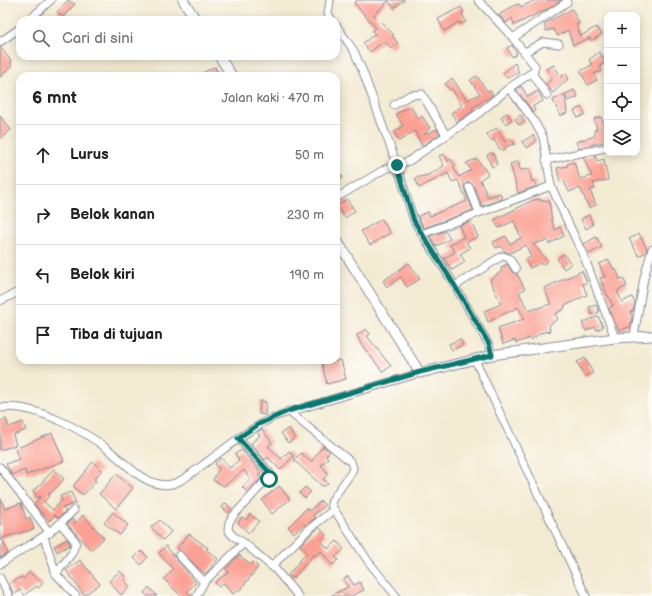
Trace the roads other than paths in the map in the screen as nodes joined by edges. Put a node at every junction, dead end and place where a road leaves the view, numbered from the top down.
1 (51, 0) edge
2 (183, 0) edge
3 (330, 0) edge
4 (478, 0) edge
5 (566, 2) dead end
6 (33, 16) edge
7 (193, 16) edge
8 (329, 16) edge
9 (16, 31) edge
10 (340, 31) edge
11 (513, 38) junction
12 (0, 42) edge
13 (558, 44) dead end
14 (525, 52) junction
15 (222, 60) edge
16 (229, 72) edge
17 (532, 73) junction
18 (509, 88) junction
19 (547, 95) dead end
20 (394, 106) dead end
21 (446, 135) junction
22 (604, 148) edge
23 (546, 160) junction
24 (397, 165) junction
25 (551, 186) junction
26 (469, 187) dead end
27 (340, 196) edge
28 (479, 212) junction
29 (422, 234) junction
30 (340, 245) edge
31 (652, 249) edge
32 (516, 269) dead end
33 (455, 286) junction
34 (16, 293) edge
35 (0, 301) edge
36 (634, 336) junction
37 (652, 336) edge
38 (615, 338) junction
39 (492, 355) junction
40 (474, 360) junction
41 (420, 372) junction
42 (0, 408) edge
43 (288, 411) junction
44 (238, 438) junction
45 (0, 467) edge
46 (74, 510) dead end
47 (333, 510) junction
48 (61, 524) junction
49 (47, 534) junction
50 (244, 543) junction
51 (179, 555) dead end
52 (0, 564) edge
53 (272, 566) junction
54 (56, 574) junction
55 (0, 578) edge
56 (204, 582) junction
57 (9, 596) edge
58 (76, 596) edge
59 (197, 596) edge
60 (298, 596) edge
61 (396, 596) edge
62 (586, 596) edge

1 - 6 street
2 - 7 street
3 - 8 street
4 - 11 street
5 - 11 street
9 - 12 street
10 - 24 street
11 - 14 street
13 - 14 street
14 - 17 street
15 - 16 street
17 - 18 street
17 - 19 street
18 - 21 street
18 - 23 street
20 - 21 street
21 - 24 street
22 - 23 street
23 - 25 street
24 - 27 street
24 - 29 street
25 - 28 street
25 - 38 street
26 - 28 street
28 - 29 street
29 - 33 street
30 - 41 street
31 - 36 street
32 - 33 street
33 - 39 street
34 - 35 street
36 - 37 street
36 - 38 street
38 - 39 street
39 - 40 street
40 - 41 street
40 - 62 street
41 - 43 street
42 - 44 street
43 - 44 street
43 - 47 street
44 - 50 street
45 - 49 street
46 - 48 street
47 - 53 street
47 - 61 street
48 - 49 street
48 - 54 street
49 - 52 street
49 - 54 street
50 - 53 street
50 - 56 street
51 - 56 street
53 - 60 street
54 - 58 street
55 - 57 street
56 - 59 street

